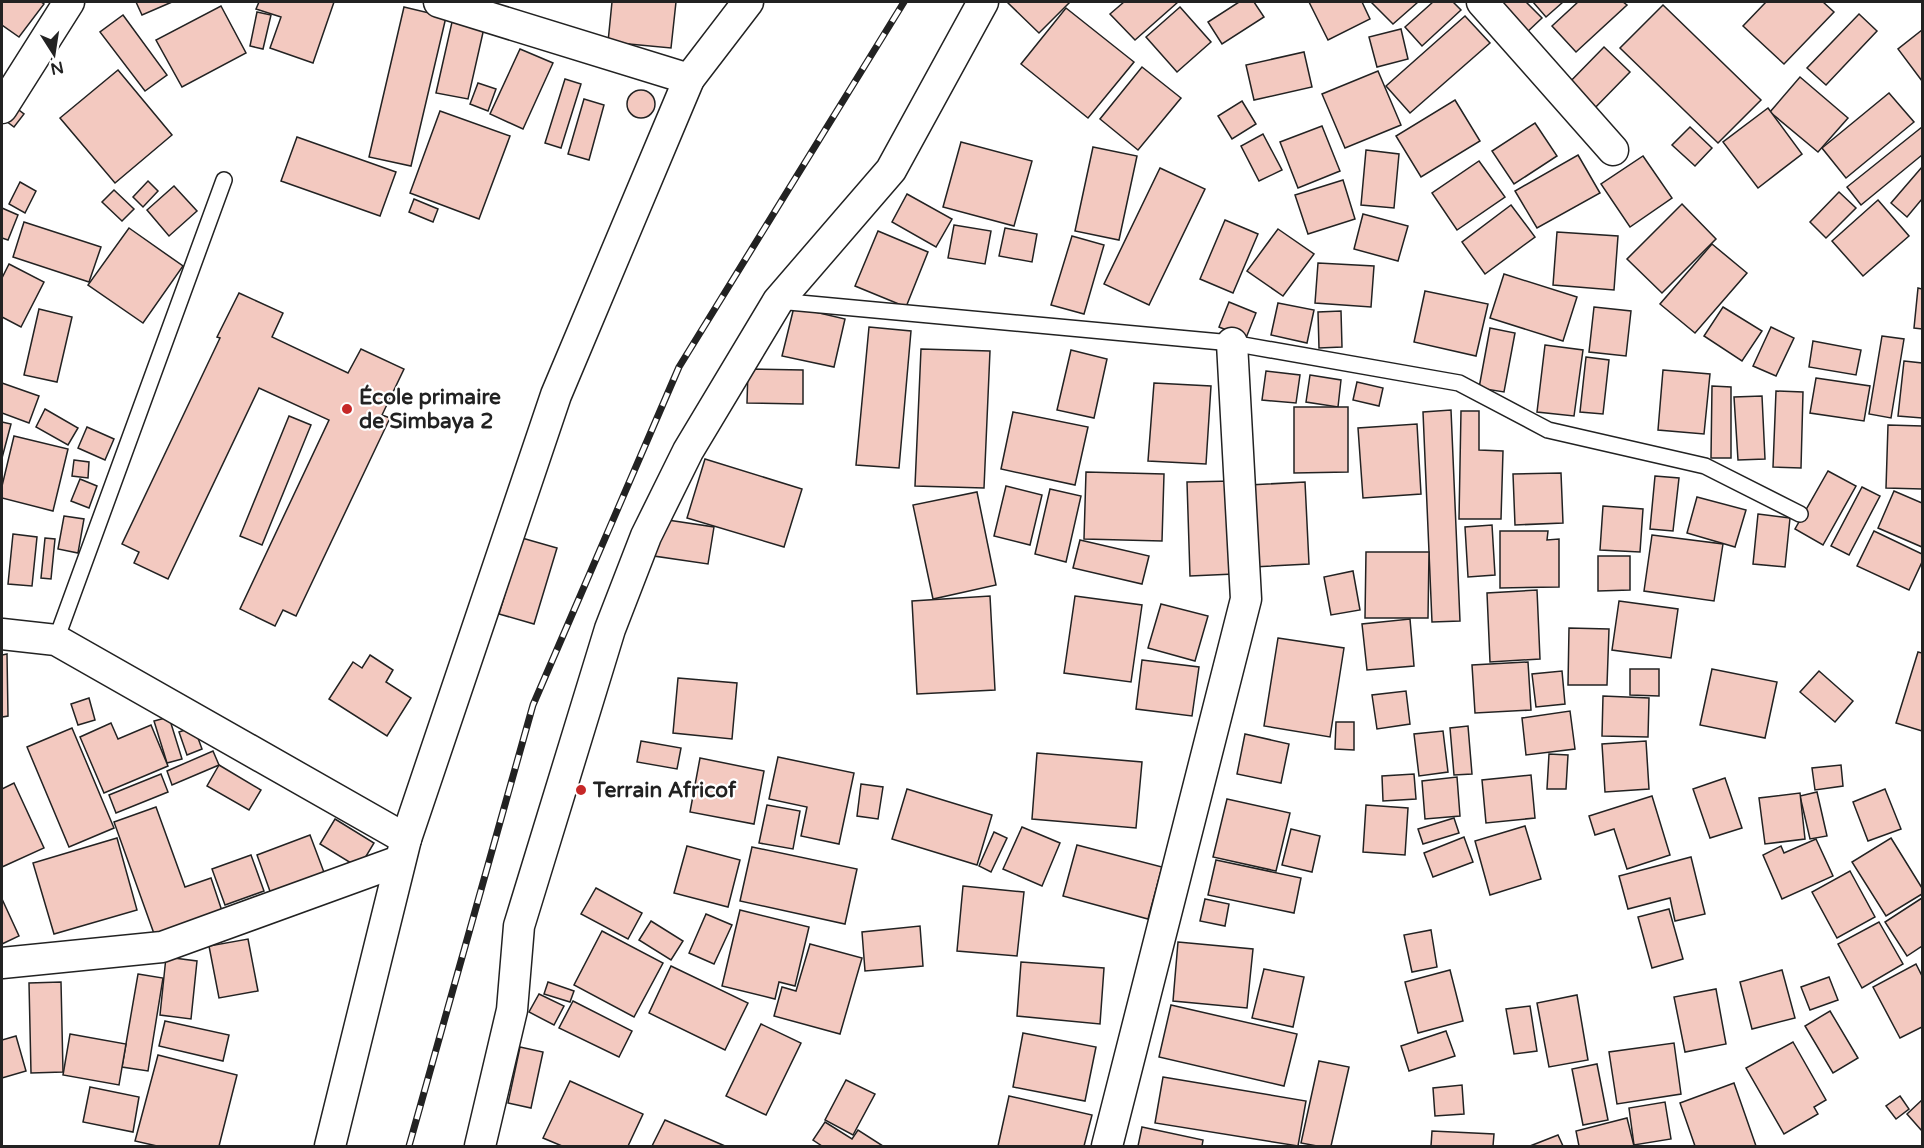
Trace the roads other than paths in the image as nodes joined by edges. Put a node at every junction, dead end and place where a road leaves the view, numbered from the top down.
1 (69, 2) edge
2 (439, 2) edge
3 (748, 2) edge
4 (983, 2) edge
5 (1482, 2) edge
6 (689, 79) junction
7 (2, 108) edge
8 (1613, 150) dead end
9 (224, 180) dead end
10 (778, 301) junction
11 (1232, 343) junction
12 (1800, 514) dead end
13 (2, 634) edge
14 (56, 640) junction
15 (402, 850) junction
16 (2, 963) edge
17 (330, 1146) edge
18 (480, 1146) edge
19 (1107, 1146) edge

1 - 7 street
2 - 6 street
3 - 6 street
4 - 10 street
5 - 8 street
6 - 15 street
9 - 14 lane
10 - 11 lane
10 - 18 street
11 - 12 lane
11 - 19 street
13 - 14 street
14 - 15 street
15 - 16 street
15 - 17 street

